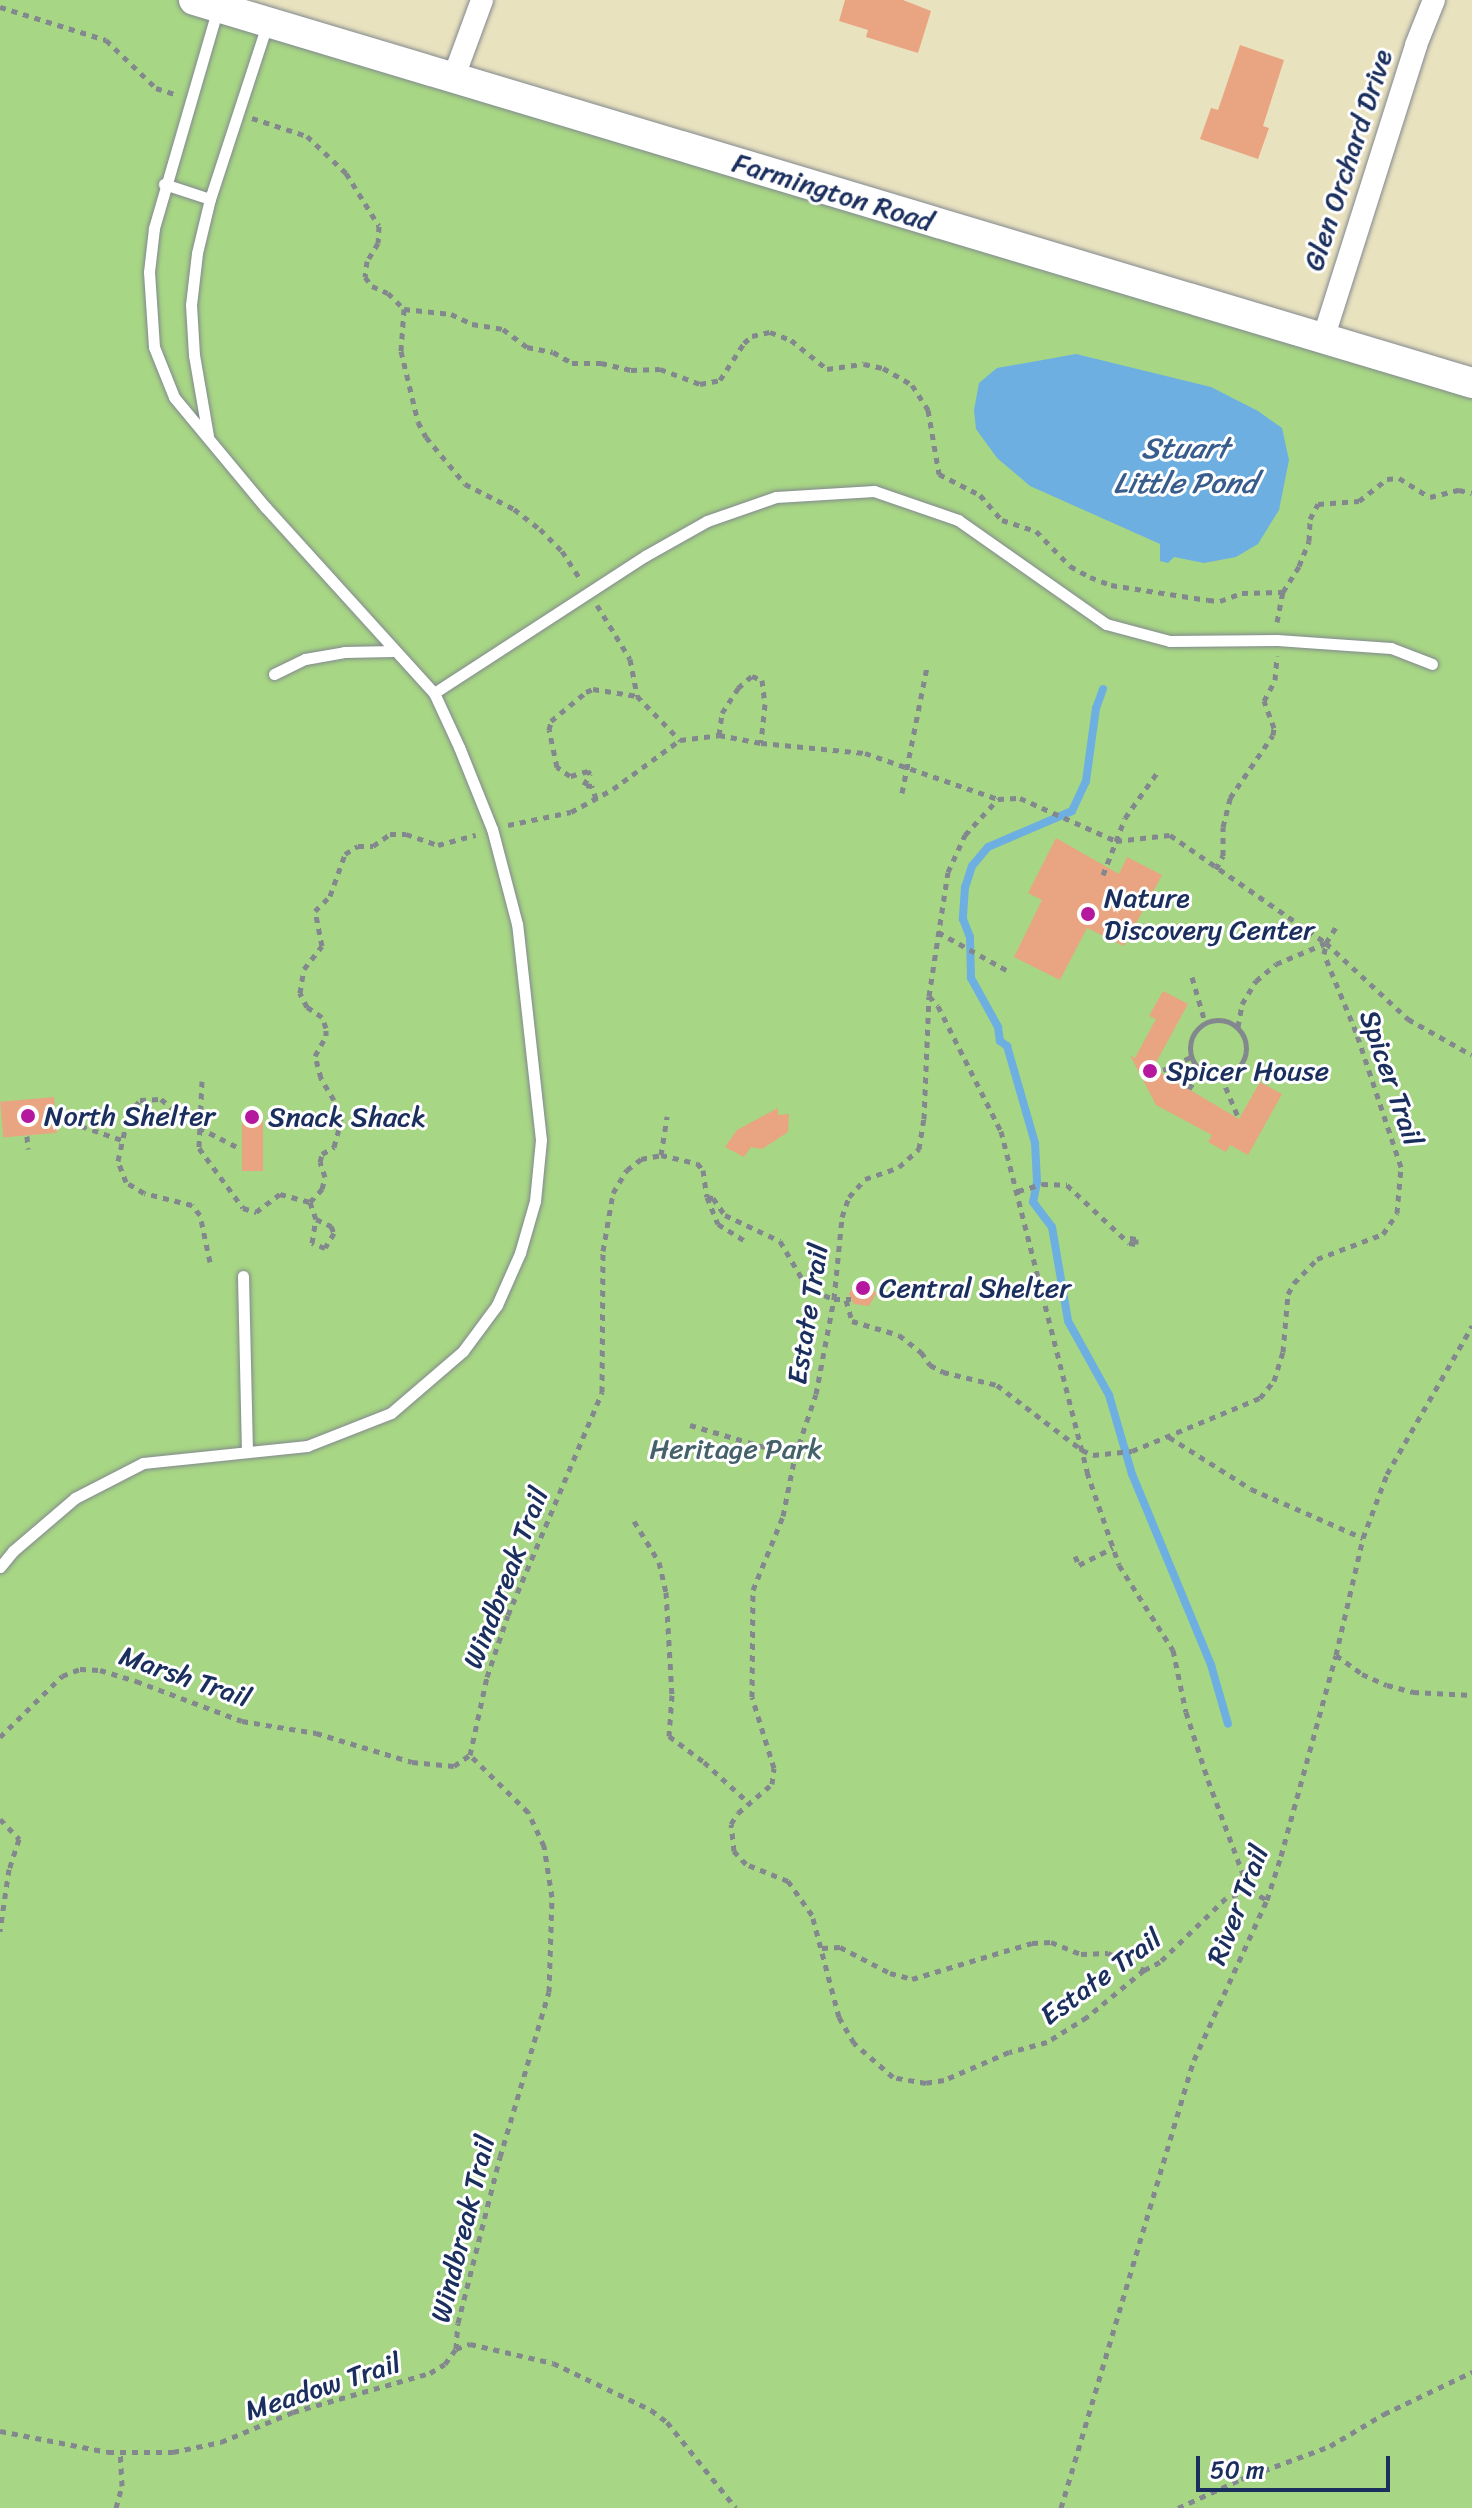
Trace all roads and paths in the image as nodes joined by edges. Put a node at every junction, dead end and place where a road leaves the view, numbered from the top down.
1 (482, 0) edge
2 (1434, 0) edge
3 (206, 3) edge
4 (0, 7) edge
5 (268, 22) junction
6 (453, 79) junction
7 (191, 97) junction
8 (239, 113) junction
9 (164, 184) junction
10 (210, 199) junction
11 (404, 309) junction
12 (1323, 339) junction
13 (1472, 383) edge
14 (208, 436) junction
15 (589, 592) junction
16 (1283, 592) dead end
17 (393, 651) junction
18 (1432, 664) dead end
19 (927, 667) dead end
20 (274, 674) dead end
21 (434, 693) junction
22 (637, 696) junction
23 (719, 735) junction
24 (680, 740) junction
25 (761, 743) junction
26 (909, 766) junction
27 (1159, 770) dead end
28 (902, 793) dead end
29 (596, 799) junction
30 (998, 799) junction
31 (492, 829) junction
32 (1116, 841) junction
33 (1103, 875) dead end
34 (1336, 927) dead end
35 (938, 932) junction
36 (1326, 943) junction
37 (1010, 972) dead end
38 (1192, 977) dead end
39 (929, 996) junction
40 (1205, 1022) junction
41 (1238, 1027) junction
42 (1472, 1055) edge
43 (1191, 1057) junction
44 (1163, 1070) dead end
45 (1201, 1070) junction
46 (1221, 1076) junction
47 (202, 1081) dead end
48 (1189, 1089) dead end
49 (667, 1116) dead end
50 (1239, 1119) dead end
51 (56, 1123) dead end
52 (200, 1128) junction
53 (27, 1136) dead end
54 (122, 1140) junction
55 (28, 1149) dead end
56 (241, 1149) dead end
57 (661, 1155) junction
58 (1018, 1191) junction
59 (707, 1197) junction
60 (310, 1202) junction
61 (316, 1219) junction
62 (1125, 1237) dead end
63 (744, 1240) dead end
64 (210, 1262) dead end
65 (243, 1276) dead end
66 (834, 1299) junction
67 (1472, 1326) edge
68 (690, 1425) dead end
69 (1168, 1437) junction
70 (247, 1449) junction
71 (1082, 1450) junction
72 (795, 1456) junction
73 (634, 1521) dead end
74 (1363, 1538) junction
75 (1113, 1548) junction
76 (1075, 1556) dead end
77 (0, 1567) edge
78 (1336, 1655) junction
79 (1472, 1695) edge
80 (0, 1737) edge
81 (470, 1755) junction
82 (749, 1803) junction
83 (0, 1819) edge
84 (1249, 1890) junction
85 (1267, 1900) junction
86 (0, 1931) edge
87 (822, 1948) junction
88 (1144, 1970) junction
89 (456, 2349) junction
90 (1472, 2372) edge
91 (0, 2431) edge
92 (120, 2453) junction
93 (116, 2508) edge
94 (736, 2508) edge
95 (1061, 2508) edge
96 (1178, 2508) edge

1 - 6 street
2 - 12 street, Glen Orchard Drive
3 - 5 street, Farmington Road
3 - 7 lane
4 - 7 path
5 - 6 street, Farmington Road
5 - 8 lane
6 - 12 street, Farmington Road
7 - 9 lane
8 - 10 lane
8 - 11 path
9 - 10 lane
9 - 14 lane
10 - 14 lane
11 - 15 path
11 - 16 path
12 - 13 street, Farmington Road
14 - 17 lane
15 - 18 lane
15 - 21 lane
15 - 22 path
17 - 20 lane
17 - 21 lane
19 - 26 path
21 - 31 lane
22 - 24 path
22 - 29 path
23 - 24 path
23 - 25 path
23 - 25 path
24 - 29 path
25 - 26 path
26 - 28 path
26 - 30 path
27 - 32 path
29 - 31 path
30 - 32 path
30 - 35 path, Estate Trail
31 - 60 path
31 - 70 lane
32 - 33 path
32 - 36 path
34 - 36 path
35 - 37 path
35 - 39 path, Estate Trail
36 - 41 path
36 - 42 path
36 - 69 path, Spicer Trail
38 - 40 path
39 - 58 path
39 - 66 path, Estate Trail
40 - 41 path
40 - 43 path
41 - 46 path
43 - 44 path
43 - 45 path
45 - 46 path
45 - 48 path
46 - 50 path
47 - 52 path
49 - 57 path
51 - 54 path
52 - 54 path
52 - 56 path
52 - 60 path
53 - 55 path
54 - 64 path
57 - 59 path
57 - 81 path, Windbreak Trail
58 - 62 path
58 - 71 path
59 - 63 path
59 - 66 path
60 - 61 path
61 - 61 path
65 - 70 lane
66 - 71 path
66 - 72 path, Estate Trail
67 - 74 path, River Trail
68 - 72 path
69 - 71 path, Spicer Trail
69 - 74 path
70 - 77 lane
71 - 75 path
72 - 82 path, Estate Trail
73 - 82 path
74 - 78 path, River Trail
75 - 76 path
75 - 84 path
78 - 79 path
78 - 85 path, River Trail
80 - 81 path, Marsh Trail
81 - 89 path, Windbreak Trail
82 - 87 path, Estate Trail
83 - 86 path
84 - 85 path
84 - 88 path, Estate Trail
85 - 95 path, River Trail
87 - 88 path
87 - 88 path, Estate Trail
89 - 92 path, Meadow Trail
89 - 94 path
90 - 96 path
91 - 92 path, Meadow Trail
92 - 93 path

